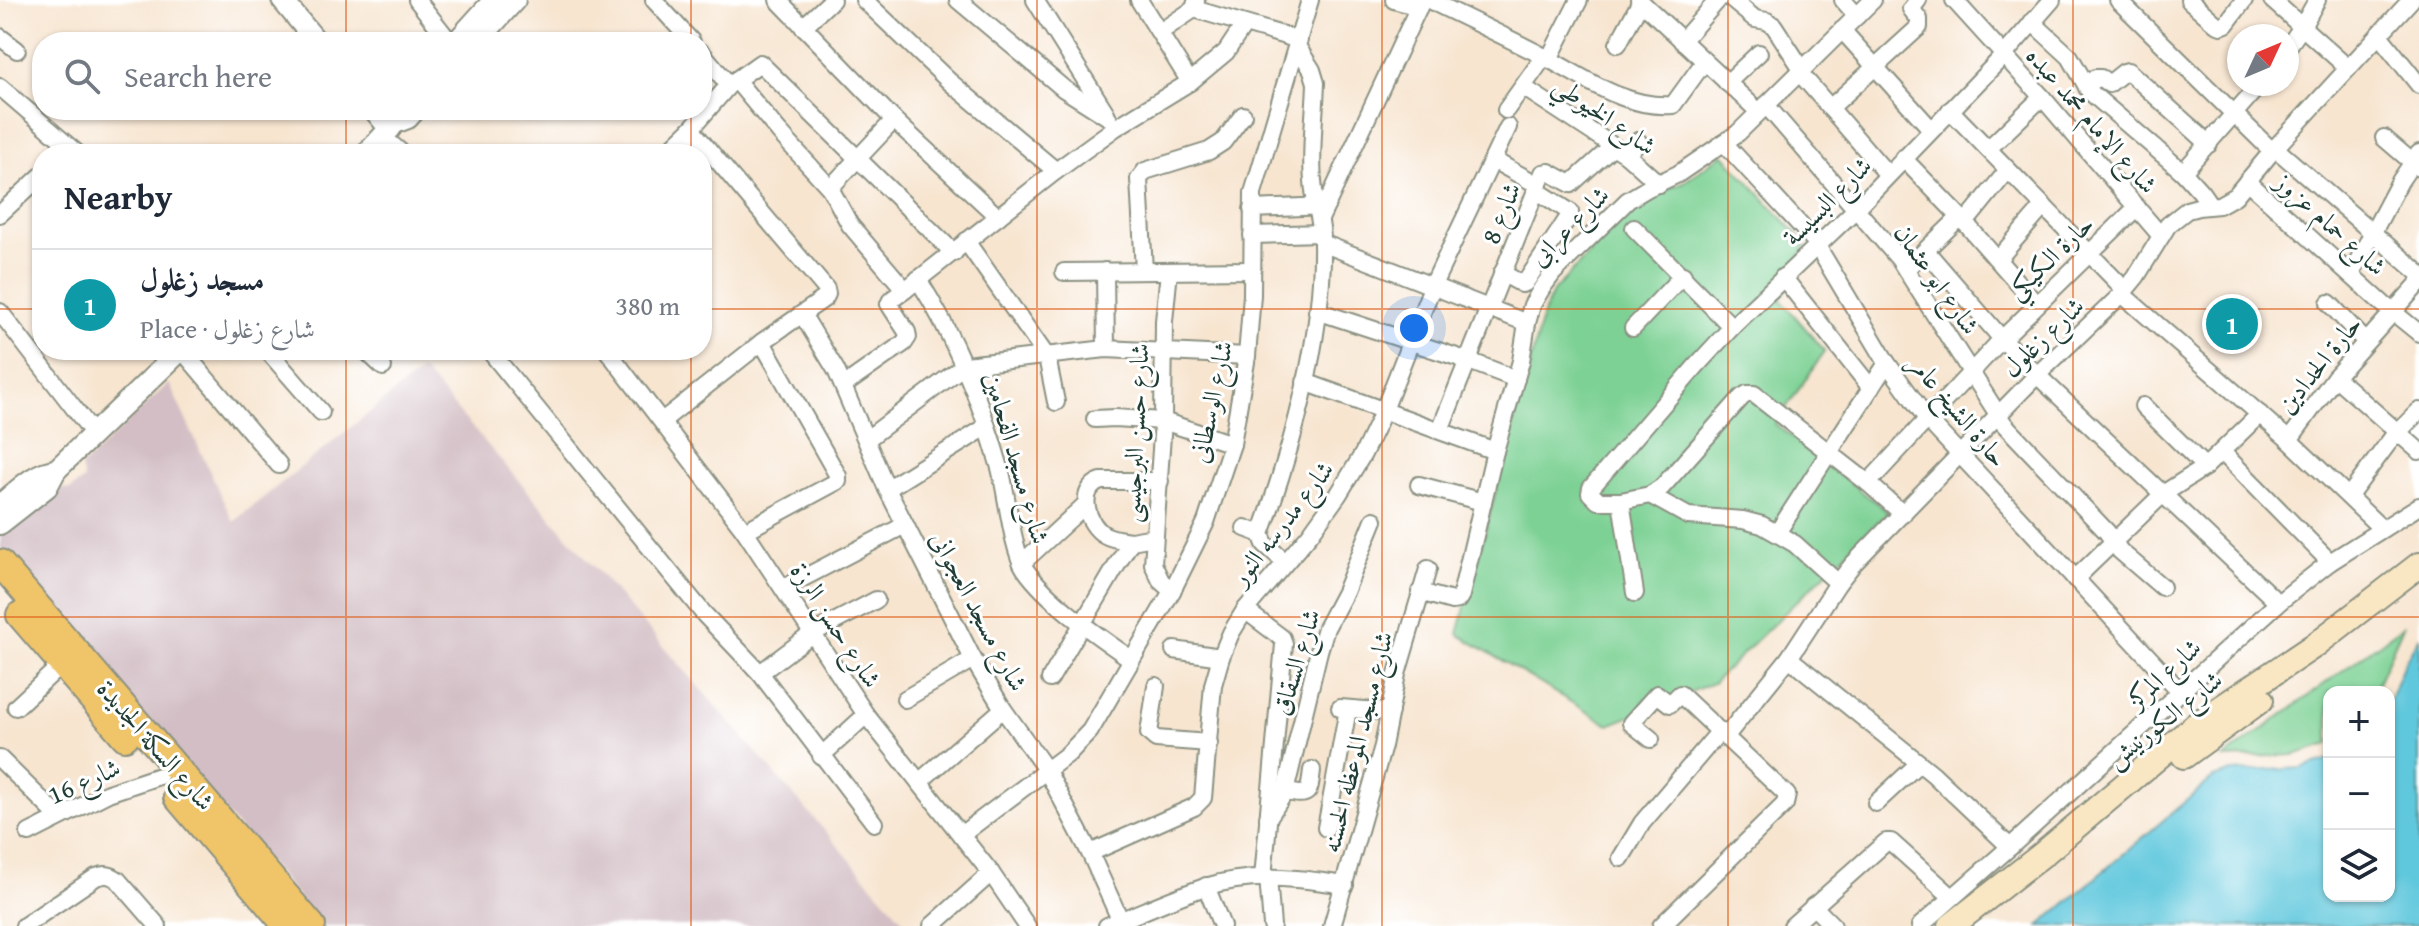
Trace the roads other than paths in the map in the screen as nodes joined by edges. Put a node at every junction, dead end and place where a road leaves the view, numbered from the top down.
1 (282, 0) edge
2 (417, 0) edge
3 (494, 0) edge
4 (515, 0) edge
5 (654, 0) edge
6 (778, 0) edge
7 (832, 0) edge
8 (864, 0) edge
9 (958, 0) edge
10 (1035, 0) edge
11 (1139, 0) edge
12 (1310, 0) edge
13 (1394, 0) edge
14 (1579, 0) edge
15 (1718, 0) edge
16 (1732, 0) edge
17 (1843, 0) edge
18 (1873, 0) edge
19 (1918, 0) edge
20 (1954, 0) edge
21 (2118, 0) edge
22 (2189, 0) edge
23 (2244, 0) edge
24 (2272, 0) edge
25 (2317, 0) edge
26 (1640, 1) edge
27 (2049, 1) edge
28 (2415, 1) edge
29 (1423, 2) edge
30 (1195, 4) edge
31 (1857, 16) junction
32 (2032, 22) junction
33 (1244, 25) junction
34 (803, 27) junction
35 (2302, 27) junction
36 (1842, 30) junction
37 (2299, 31) edge
38 (309, 32) edge
39 (442, 32) edge
40 (465, 32) edge
41 (486, 32) edge
42 (683, 32) edge
43 (1160, 32) junction
44 (2379, 35) junction
45 (0, 37) edge
46 (1682, 41) junction
47 (1298, 43) junction
48 (1618, 44) dead end
49 (17, 50) dead end
50 (1759, 53) dead end
51 (2004, 55) junction
52 (1547, 58) junction
53 (712, 62) edge
54 (1704, 62) junction
55 (1875, 66) junction
56 (2348, 68) junction
57 (1801, 71) junction
58 (733, 82) junction
59 (1190, 82) junction
60 (1727, 83) junction
61 (2419, 85) edge
62 (0, 87) edge
63 (1523, 87) junction
64 (2087, 88) junction
65 (2250, 96) edge
66 (2042, 97) junction
67 (712, 106) edge
68 (1763, 108) junction
69 (1830, 108) junction
70 (1950, 110) junction
71 (1243, 115) dead end
72 (32, 116) edge
73 (2234, 116) junction
74 (37, 120) edge
75 (699, 120) edge
76 (894, 120) junction
77 (1112, 123) junction
78 (391, 125) edge
79 (691, 129) junction
80 (1931, 129) junction
81 (2384, 138) dead end
82 (1638, 141) dead end
83 (1724, 143) junction
84 (63, 144) edge
85 (375, 144) edge
86 (399, 144) edge
87 (675, 144) edge
88 (704, 144) edge
89 (2209, 144) junction
90 (1988, 149) junction
91 (2274, 149) junction
92 (1620, 151) junction
93 (712, 154) edge
94 (858, 158) junction
95 (1903, 158) junction
96 (1493, 160) junction
97 (2417, 161) edge
98 (2008, 170) junction
99 (1056, 171) junction
100 (2183, 172) junction
101 (1888, 175) junction
102 (2247, 181) junction
103 (32, 184) edge
104 (1659, 184) junction
105 (1537, 187) junction
106 (830, 188) junction
107 (2210, 205) junction
108 (2044, 206) junction
109 (2137, 207) junction
110 (1252, 209) junction
111 (1856, 209) junction
112 (0, 214) edge
113 (998, 217) junction
114 (1962, 220) junction
115 (1321, 221) junction
116 (1634, 228) dead end
117 (2373, 233) junction
118 (1252, 235) junction
119 (2161, 236) junction
120 (1817, 245) junction
121 (960, 247) junction
122 (1926, 251) junction
123 (2089, 252) junction
124 (1998, 259) junction
125 (1906, 269) junction
126 (1252, 270) junction
127 (1105, 271) junction
128 (1144, 271) junction
129 (1169, 271) junction
130 (1064, 272) dead end
131 (1502, 273) junction
132 (2419, 273) edge
133 (2351, 274) junction
134 (1683, 275) junction
135 (1783, 277) junction
136 (2419, 283) edge
137 (911, 285) junction
138 (1432, 287) junction
139 (2124, 292) junction
140 (2329, 303) dead end
141 (2036, 304) junction
142 (1487, 308) junction
143 (1317, 311) junction
144 (2393, 311) junction
145 (0, 312) edge
146 (802, 314) junction
147 (1527, 323) junction
148 (1732, 327) junction
149 (1633, 328) dead end
150 (2419, 333) edge
151 (2002, 339) junction
152 (1411, 341) junction
153 (2365, 341) junction
154 (762, 342) junction
155 (1106, 349) junction
156 (1162, 351) junction
157 (32, 354) edge
158 (1247, 356) junction
159 (1047, 357) junction
160 (37, 360) edge
161 (171, 360) edge
162 (190, 360) edge
163 (276, 360) edge
164 (376, 360) edge
165 (497, 360) edge
166 (615, 360) edge
167 (1469, 361) junction
168 (1887, 363) junction
169 (965, 365) junction
170 (383, 367) dead end
171 (1971, 372) junction
172 (2037, 375) junction
173 (2335, 377) junction
174 (1516, 379) junction
175 (1305, 382) junction
176 (843, 386) junction
177 (1871, 388) junction
178 (1056, 402) dead end
179 (2143, 406) dead end
180 (1384, 410) junction
181 (2419, 411) edge
182 (321, 412) dead end
183 (2260, 414) junction
184 (1998, 415) junction
185 (1095, 419) dead end
186 (1927, 419) junction
187 (662, 421) junction
188 (1163, 421) junction
189 (986, 427) junction
190 (1440, 430) junction
191 (2398, 431) junction
192 (94, 434) junction
193 (867, 439) junction
194 (2289, 440) junction
195 (1232, 444) junction
196 (1495, 451) junction
197 (2419, 451) edge
198 (2222, 452) junction
199 (1830, 453) junction
200 (1959, 454) junction
201 (279, 465) dead end
202 (2205, 467) junction
203 (56, 470) junction
204 (1160, 481) junction
205 (1868, 483) junction
206 (1419, 485) dead end
207 (887, 489) junction
208 (2163, 494) junction
209 (1650, 495) junction
210 (2349, 496) junction
211 (1621, 501) junction
212 (1483, 502) junction
213 (0, 504) edge
214 (1086, 504) junction
215 (2419, 506) edge
216 (1903, 514) junction
217 (1374, 520) dead end
218 (0, 524) edge
219 (905, 525) junction
220 (2382, 529) junction
221 (745, 531) junction
222 (1777, 533) junction
223 (1154, 537) junction
224 (1131, 541) junction
225 (2114, 542) junction
226 (1285, 562) junction
227 (2330, 562) junction
228 (0, 563) edge
229 (1022, 563) junction
230 (2419, 565) edge
231 (1428, 569) dead end
232 (2075, 579) junction
233 (2419, 582) edge
234 (1838, 583) junction
235 (2162, 587) dead end
236 (784, 588) junction
237 (0, 591) edge
238 (1172, 591) junction
239 (1420, 592) junction
240 (1635, 593) dead end
241 (876, 600) dead end
242 (2278, 603) junction
243 (1245, 610) junction
244 (1083, 625) junction
245 (813, 633) junction
246 (1174, 650) dead end
247 (1221, 657) junction
248 (1789, 658) junction
249 (973, 659) junction
250 (1131, 659) junction
251 (62, 664) junction
252 (760, 673) junction
253 (1050, 679) dead end
254 (1156, 686) dead end
255 (2179, 690) junction
256 (905, 699) dead end
257 (16, 707) dead end
258 (1003, 709) junction
259 (1390, 712) junction
260 (866, 715) junction
261 (1723, 734) junction
262 (1651, 739) dead end
263 (1209, 743) junction
264 (821, 756) junction
265 (0, 759) edge
266 (1919, 763) junction
267 (1312, 770) dead end
268 (1047, 771) junction
269 (159, 776) junction
270 (919, 782) junction
271 (1285, 792) junction
272 (1876, 803) dead end
273 (58, 816) junction
274 (1268, 818) junction
275 (874, 823) dead end
276 (1326, 828) dead end
277 (29, 833) dead end
278 (961, 835) junction
279 (2010, 847) junction
280 (1090, 853) junction
281 (1621, 858) dead end
282 (991, 873) junction
283 (1266, 877) junction
284 (1345, 885) junction
285 (1206, 886) junction
286 (1952, 897) junction
287 (1813, 906) junction
288 (1117, 924) edge
289 (24, 926) edge
290 (158, 926) edge
291 (287, 926) edge
292 (312, 926) edge
293 (932, 926) edge
294 (1027, 926) edge
295 (1222, 926) edge
296 (1272, 926) edge
297 (1332, 926) edge
298 (1661, 926) edge
299 (1792, 926) edge
300 (1833, 926) edge
301 (1920, 926) edge
302 (1951, 926) edge
303 (1974, 926) edge

1 - 38 street
2 - 39 street
3 - 40 street
4 - 41 street
5 - 42 street
6 - 34 street
7 - 34 street
8 - 99 street
9 - 77 street
10 - 77 street
11 - 43 street
12 - 47 street, شارع الوسطانى
13 - 29 street
14 - 52 street, شارع مدرسه النور
15 - 46 street
16 - 57 street
17 - 31 street
18 - 31 street, شارع عرابى
19 - 55 street
20 - 51 street, شارع الإمام محمد عبده
21 - 73 street
22 - 23 street
24 - 35 street
25 - 35 street
26 - 46 street, شارع ابو عثمان
26 - 48 street
27 - 32 street, شارع البسيسة
28 - 44 street, شارع زغلول
29 - 52 street
29 - 115 street
30 - 33 street
30 - 43 street
31 - 36 street, شارع عرابى
32 - 51 street, شارع البسيسة
32 - 64 street
33 - 47 street
33 - 59 street
34 - 76 street
35 - 37 street
35 - 56 street
36 - 55 street
36 - 57 street, شارع عرابى
43 - 59 street
44 - 56 street, شارع زغلول
44 - 61 street
45 - 49 street
46 - 54 street, شارع ابو عثمان
47 - 110 street, شارع الوسطانى
47 - 115 street
50 - 60 street
51 - 66 street, شارع الإمام محمد عبده
51 - 70 street, شارع البسيسة
52 - 54 street
52 - 63 street, شارع مدرسه النور
53 - 58 street, شارع مسجد الفحامين
54 - 60 street, شارع ابو عثمان
55 - 69 street
55 - 80 street
56 - 91 street, شارع زغلول
57 - 68 street, شارع عرابى
57 - 69 street
58 - 67 street
58 - 94 street
58 - 106 street, شارع مسجد الفحامين
59 - 77 street
60 - 68 street, شارع ابو عثمان
62 - 72 street
63 - 92 street, شارع الخيوطي
63 - 96 street, شارع مدرسه النور
64 - 89 street
64 - 100 street
65 - 73 street
66 - 90 street
66 - 109 street, شارع الإمام محمد عبده
68 - 83 street, شارع عرابى
68 - 111 street, شارع ابو عثمان
69 - 101 street
70 - 80 street, شارع البسيسة
70 - 90 street
71 - 128 street
73 - 89 street
73 - 91 street
74 - 84 street
75 - 79 street
76 - 94 street
76 - 113 street
77 - 99 street
78 - 85 street
78 - 86 street
79 - 87 street
79 - 88 street
80 - 95 street, شارع البسيسة
81 - 97 street
82 - 92 street
83 - 104 street, شارع عرابى
83 - 120 street, حارة الشيخ عامر
89 - 100 street
90 - 98 street
91 - 102 street, شارع زغلول
91 - 117 street
92 - 104 street, شارع الخيوطي
92 - 105 street, شارع 8
93 - 146 street
94 - 106 street
94 - 121 street
95 - 101 street, شارع البسيسة
95 - 114 street
96 - 105 street
96 - 138 street, شارع مدرسه النور
97 - 117 street
98 - 108 street
98 - 114 street
99 - 113 street
100 - 107 street
101 - 111 street, شارع البسيسة
102 - 107 street, شارع زغلول
102 - 133 street, شارع حمام عزوز
103 - 112 street
104 - 147 street, شارع عرابى
105 - 131 street, شارع 8
105 - 131 street
106 - 137 street, شارع مسجد الفحامين
107 - 119 street, شارع زغلول
108 - 123 street
108 - 124 street
109 - 119 street, شارع الإمام محمد عبده
109 - 123 street, حارة الكيكي
110 - 115 street
110 - 118 street, شارع الوسطانى
111 - 120 street, شارع البسيسة
111 - 125 street, شارع ابو عثمان
113 - 121 street
114 - 122 street
114 - 124 street
115 - 118 street
115 - 138 street
115 - 143 street
116 - 134 street
117 - 132 street
117 - 133 street
118 - 126 street, شارع الوسطانى
119 - 139 street, شارع زغلول
120 - 135 street, شارع البسيسة
120 - 168 street, حارة الشيخ عامر
121 - 137 street
121 - 159 street
122 - 125 street
122 - 151 street
123 - 139 street
123 - 141 street, حارة الكيكي
124 - 141 street
125 - 171 street, شارع ابو عثمان
126 - 129 street
126 - 158 street, شارع الوسطانى
127 - 128 street
127 - 130 street
127 - 155 street
128 - 129 street
129 - 156 street, شارع حسن البرجيسى
131 - 142 street, شارع 8
133 - 144 street, شارع حمام عزوز
134 - 148 street
134 - 149 street
135 - 148 street, شارع البسيسة
135 - 177 street
136 - 144 street, حارة الحدادين
137 - 169 street, شارع مسجد الفحامين
137 - 176 street
138 - 142 street
138 - 152 street, شارع مدرسه النور
139 - 172 street, شارع زغلول
139 - 183 street
140 - 153 street
141 - 151 street, حارة الكيكي
142 - 147 street
142 - 167 street, شارع 8
143 - 152 street
143 - 175 street
144 - 150 street, شارع حمام عزوز
144 - 153 street, حارة الحدادين
145 - 157 street
146 - 154 street
146 - 176 street, شارع مسجد العجوانى
147 - 174 street, شارع عرابى
148 - 211 street, شارع البسيسة
151 - 171 street, حارة الكيكي
151 - 172 street
152 - 167 street
152 - 180 street, شارع مدرسه النور
153 - 173 street, حارة الحدادين
154 - 187 street
154 - 221 street
155 - 156 street
155 - 159 street
156 - 158 street
156 - 188 street, شارع حسن البرجيسى
158 - 195 street, شارع الوسطانى
159 - 169 street
159 - 178 street
160 - 192 street
161 - 192 street
162 - 201 street
163 - 182 street
164 - 170 street
165 - 252 street
166 - 187 street, شارع حسن الرزة
167 - 174 street
167 - 190 street, شارع 8
168 - 177 street
168 - 186 street, حارة الشيخ عامر
169 - 189 street, شارع مسجد الفحامين
169 - 193 street
171 - 184 street, شارع ابو عثمان
171 - 186 street, حارة الكيكي
172 - 184 street, شارع زغلول
172 - 208 street
173 - 191 street
173 - 194 street, حارة الحدادين
174 - 196 street, شارع عرابى
175 - 180 street
175 - 226 street
176 - 193 street, شارع مسجد العجوانى
177 - 199 street
179 - 202 street
180 - 190 street
180 - 226 street, شارع مدرسه النور
181 - 191 street
183 - 194 street
183 - 198 street
184 - 200 street, شارع زغلول
184 - 225 street, شارع ابو عثمان
185 - 188 street
186 - 200 street, حارة الشيخ عامر
186 - 205 street, حارة الكيكي
187 - 221 street, شارع حسن الرزة
188 - 195 street
188 - 204 street, شارع حسن البرجيسى
189 - 207 street
189 - 229 street, شارع مسجد الفحامين
190 - 196 street
191 - 197 street
191 - 210 street
192 - 203 street
193 - 207 street, شارع مسجد العجوانى
194 - 210 street
195 - 238 street, شارع الوسطانى
196 - 212 street, شارع عرابى
198 - 202 street
198 - 227 street
199 - 205 street
199 - 209 street
199 - 222 street
200 - 216 street, شارع زغلول
200 - 232 street, حارة الشيخ عامر
202 - 208 street
203 - 213 street
203 - 218 street
204 - 214 street
204 - 223 street, شارع حسن البرجيسى
205 - 216 street
206 - 212 street
207 - 219 street, شارع مسجد العجوانى
208 - 225 street
208 - 242 street
209 - 211 street
209 - 222 street
210 - 220 street
211 - 240 street
212 - 239 street, شارع عرابى
214 - 224 street
214 - 229 street
215 - 220 street, شارع المركز
216 - 234 street, شارع زغلول
217 - 271 street, شارع السقاق
219 - 236 street
219 - 249 street, شارع مسجد العجوانى
220 - 227 street, شارع المركز
221 - 236 street, شارع حسن الرزة
222 - 234 street
223 - 224 street
223 - 238 street, شارع حسن البرجيسى
224 - 244 street
225 - 232 street
225 - 235 street, شارع ابو عثمان
226 - 243 street, شارع مدرسه النور
227 - 242 street, شارع المركز
228 - 292 main road, شارع السكة الجديدة
229 - 244 street, شارع مسجد الفحامين
230 - 302 main road, شارع الكورنيش
231 - 239 street, شارع مسجد الموعظه الحسنه
232 - 255 street, حارة الشيخ عامر
233 - 303 main road, شارع الكورنيش
234 - 248 street, شارع زغلول
236 - 245 street, شارع حسن الرزة
237 - 251 main road, شارع السكة الجديدة
238 - 250 street, شارع الوسطانى
239 - 259 street, شارع مسجد الموعظه الحسنه
241 - 245 street
242 - 255 street, شارع المركز
243 - 247 street, شارع مدرسه النور
243 - 274 street
244 - 250 street, شارع مسجد الفحامين
244 - 253 street
245 - 252 street
245 - 260 street, شارع حسن الرزة
246 - 247 street
247 - 263 street, شارع مدرسه النور
248 - 261 street, شارع زغلول
248 - 266 street
249 - 256 street
249 - 258 street, شارع مسجد العجوانى
250 - 268 street, شارع الوسطانى
251 - 257 street
251 - 269 main road, شارع السكة الجديدة
252 - 264 street
254 - 263 street
255 - 279 street, شارع المركز
258 - 268 street, شارع مسجد العجوانى
258 - 270 street
259 - 276 street
259 - 284 street, شارع مسجد الموعظه الحسنه
260 - 264 street
260 - 270 street, شارع حسن الرزة
261 - 262 street
261 - 281 street, شارع زغلول
261 - 298 street
263 - 280 street, شارع مدرسه النور
264 - 275 street
265 - 273 street
266 - 272 street
266 - 279 street
267 - 271 street
268 - 278 street, شارع الوسطانى
268 - 280 street, شارع مسجد العجوانى
269 - 273 street, شارع 16
269 - 291 main road, شارع السكة الجديدة
270 - 278 street, شارع حسن الرزة
271 - 274 street, شارع السقاق
273 - 277 street, شارع 16
274 - 283 street
278 - 282 street, شارع حسن الرزة
279 - 286 street, شارع المركز
280 - 288 street, شارع مسجد العجوانى
282 - 293 street
282 - 294 street, شارع حسن الرزة
283 - 284 street
283 - 285 street
283 - 296 street
284 - 297 street, شارع مسجد الموعظه الحسنه
285 - 288 street
285 - 295 street
286 - 287 street
286 - 301 street, شارع المركز
287 - 299 street
287 - 300 street
289 - 290 street

